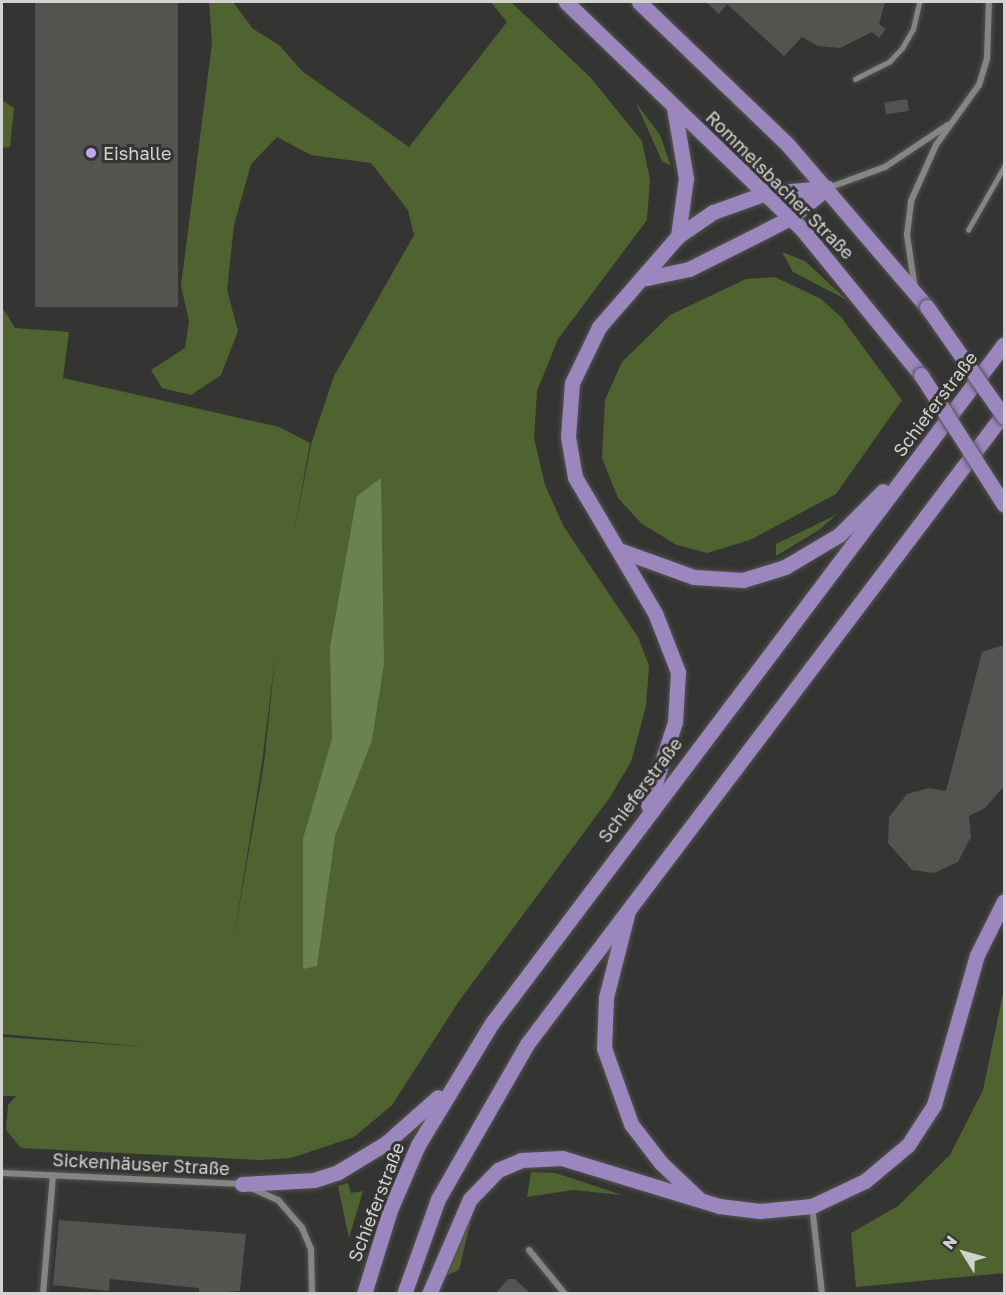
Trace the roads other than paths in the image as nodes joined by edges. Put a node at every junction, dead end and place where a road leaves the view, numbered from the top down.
1 (566, 2) edge
2 (639, 2) edge
3 (919, 2) edge
4 (990, 2) edge
5 (855, 79) dead end
6 (674, 108) junction
7 (954, 120) junction
8 (1005, 167) edge
9 (827, 188) junction
10 (766, 193) junction
11 (790, 218) junction
12 (968, 230) dead end
13 (678, 236) junction
14 (647, 278) junction
15 (915, 292) junction
16 (1005, 344) edge
17 (1005, 415) edge
18 (924, 451) junction
19 (1005, 505) edge
20 (619, 550) junction
21 (643, 819) junction
22 (632, 900) junction
23 (1005, 901) edge
24 (453, 1083) junction
25 (2, 1173) edge
26 (53, 1175) junction
27 (242, 1184) junction
28 (700, 1200) junction
29 (812, 1206) junction
30 (529, 1250) dead end
31 (43, 1293) edge
32 (312, 1293) edge
33 (364, 1293) edge
34 (404, 1293) edge
35 (429, 1293) edge
36 (565, 1293) edge
37 (822, 1293) edge

1 - 6 main road, Rommelsbacher Straße
2 - 9 main road, Rommelsbacher Straße
3 - 5 lane
4 - 7 street
6 - 10 main road, Rommelsbacher Straße
6 - 13 main road
7 - 9 street
7 - 15 street
8 - 12 lane
9 - 10 main road
9 - 11 main road
9 - 15 main road, Rommelsbacher Straße
10 - 11 main road, Rommelsbacher Straße
10 - 13 main road
11 - 14 main road
11 - 19 main road, Rommelsbacher Straße, bridge
13 - 14 main road
14 - 20 main road
15 - 17 main road, Rommelsbacher Straße, bridge
16 - 18 main road, Schieferstraße
17 - 22 main road
18 - 20 main road
18 - 21 main road, Schieferstraße
20 - 21 main road
21 - 24 main road, Schieferstraße
22 - 28 main road
22 - 34 main road
23 - 29 main road
24 - 27 main road
24 - 33 main road, Schieferstraße
25 - 26 street, Sickenhäuser Straße
26 - 27 street, Sickenhäuser Straße
26 - 31 street
27 - 32 street, Sickenhäuser Straße
28 - 29 main road
28 - 35 main road
29 - 37 street
30 - 36 street

